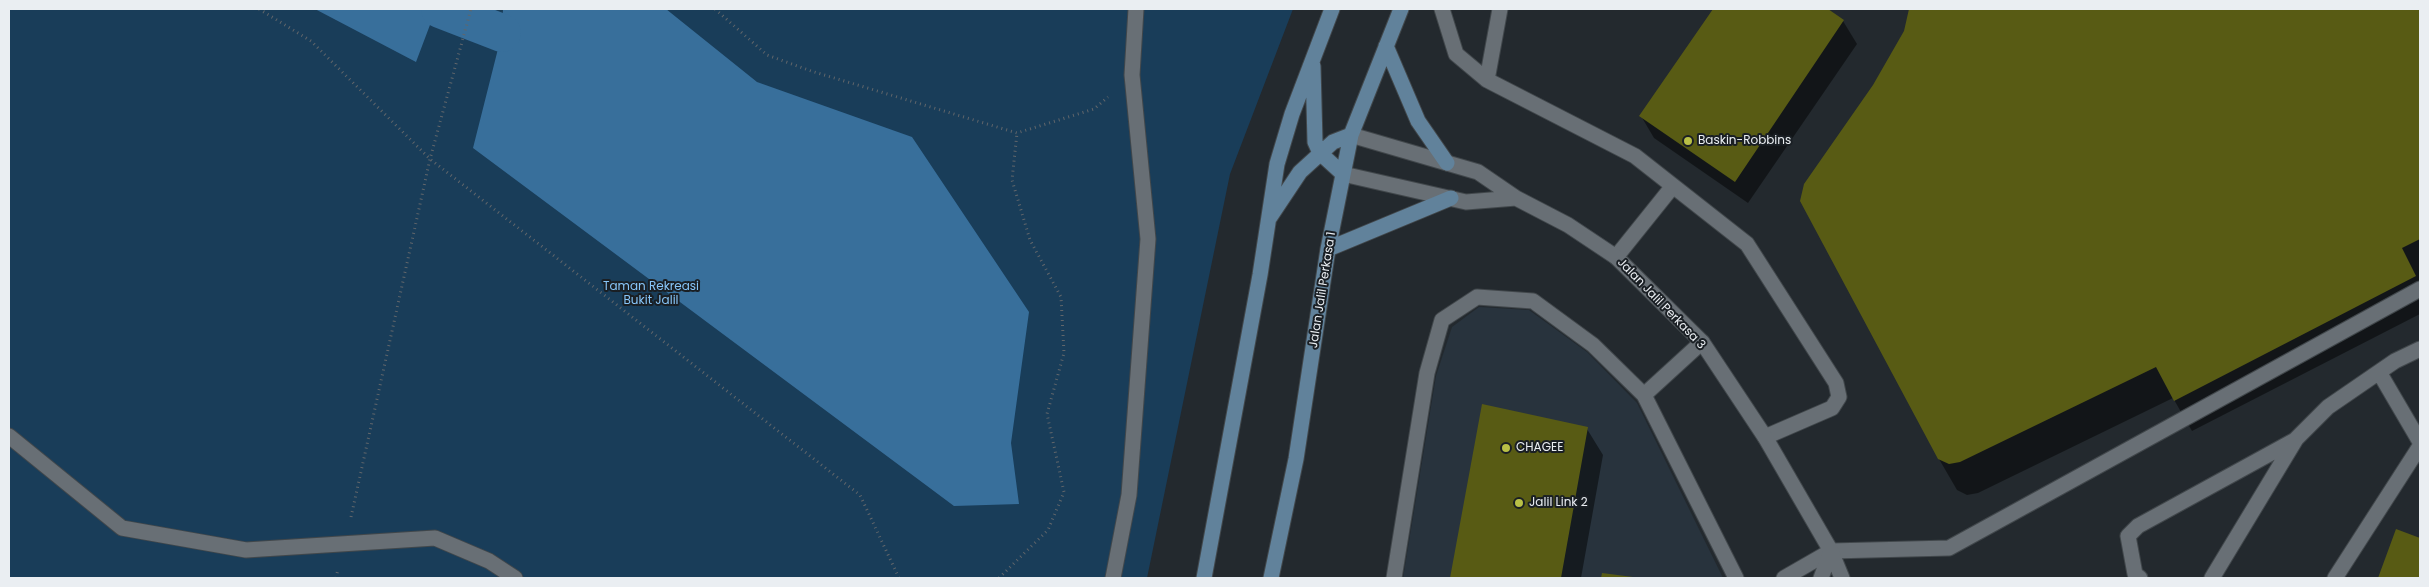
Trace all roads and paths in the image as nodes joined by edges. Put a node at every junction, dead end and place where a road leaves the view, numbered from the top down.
1 (259, 9) edge
2 (471, 9) edge
3 (715, 9) edge
4 (1136, 9) edge
5 (1332, 9) edge
6 (1401, 9) edge
7 (1442, 9) edge
8 (1500, 9) edge
9 (1386, 46) junction
10 (1312, 60) junction
11 (1132, 75) junction
12 (1488, 80) junction
13 (1017, 133) junction
14 (1351, 135) junction
15 (1320, 153) junction
16 (430, 159) junction
17 (1447, 163) junction
18 (1343, 174) junction
19 (1673, 186) junction
20 (1451, 198) junction
21 (1516, 198) junction
22 (1266, 222) junction
23 (1328, 249) junction
24 (1616, 257) junction
25 (2420, 289) edge
26 (1702, 342) junction
27 (2420, 349) edge
28 (2379, 372) junction
29 (1644, 395) junction
30 (9, 436) edge
31 (1765, 437) junction
32 (2296, 440) junction
33 (2420, 442) edge
34 (2420, 446) edge
35 (345, 545) junction
36 (1831, 551) junction
37 (336, 578) edge
38 (515, 578) edge
39 (899, 578) edge
40 (998, 578) edge
41 (1113, 578) edge
42 (1204, 578) edge
43 (1271, 578) edge
44 (1394, 578) edge
45 (1736, 578) edge
46 (1784, 578) edge
47 (1820, 578) edge
48 (1842, 578) edge
49 (2140, 578) edge
50 (2212, 578) edge
51 (2335, 578) edge

1 - 16 path
2 - 16 path
3 - 13 path
4 - 11 street
5 - 10 main road
6 - 9 main road, Jalan Jalil Perkasa 1
7 - 12 street
8 - 12 street
9 - 14 main road, Jalan Jalil Perkasa 1
9 - 17 main road
10 - 15 main road
10 - 22 main road
11 - 13 path
11 - 41 street
12 - 19 street
13 - 40 path
14 - 15 main road
14 - 17 street, Jalan Jalil Perkasa 3
14 - 18 main road, Jalan Jalil Perkasa 1
15 - 18 main road
15 - 22 main road
16 - 35 path
16 - 39 path
17 - 21 street, Jalan Jalil Perkasa 3
18 - 20 street
18 - 23 main road, Jalan Jalil Perkasa 1
19 - 24 street
19 - 31 street
20 - 21 street
20 - 23 main road
21 - 24 street, Jalan Jalil Perkasa 3
22 - 42 main road
23 - 43 main road, Jalan Jalil Perkasa 1
24 - 26 street, Jalan Jalil Perkasa 3
25 - 36 street
26 - 29 street
26 - 31 street, Jalan Jalil Perkasa 3
27 - 28 street
28 - 32 street
28 - 33 street
29 - 44 street
29 - 45 street
30 - 35 street
31 - 36 street, Jalan Jalil Perkasa 3
32 - 49 street
32 - 50 street
34 - 51 street
35 - 37 path
35 - 38 street
36 - 46 street
36 - 47 street
36 - 48 street, Jalan Jalil Perkasa 3

